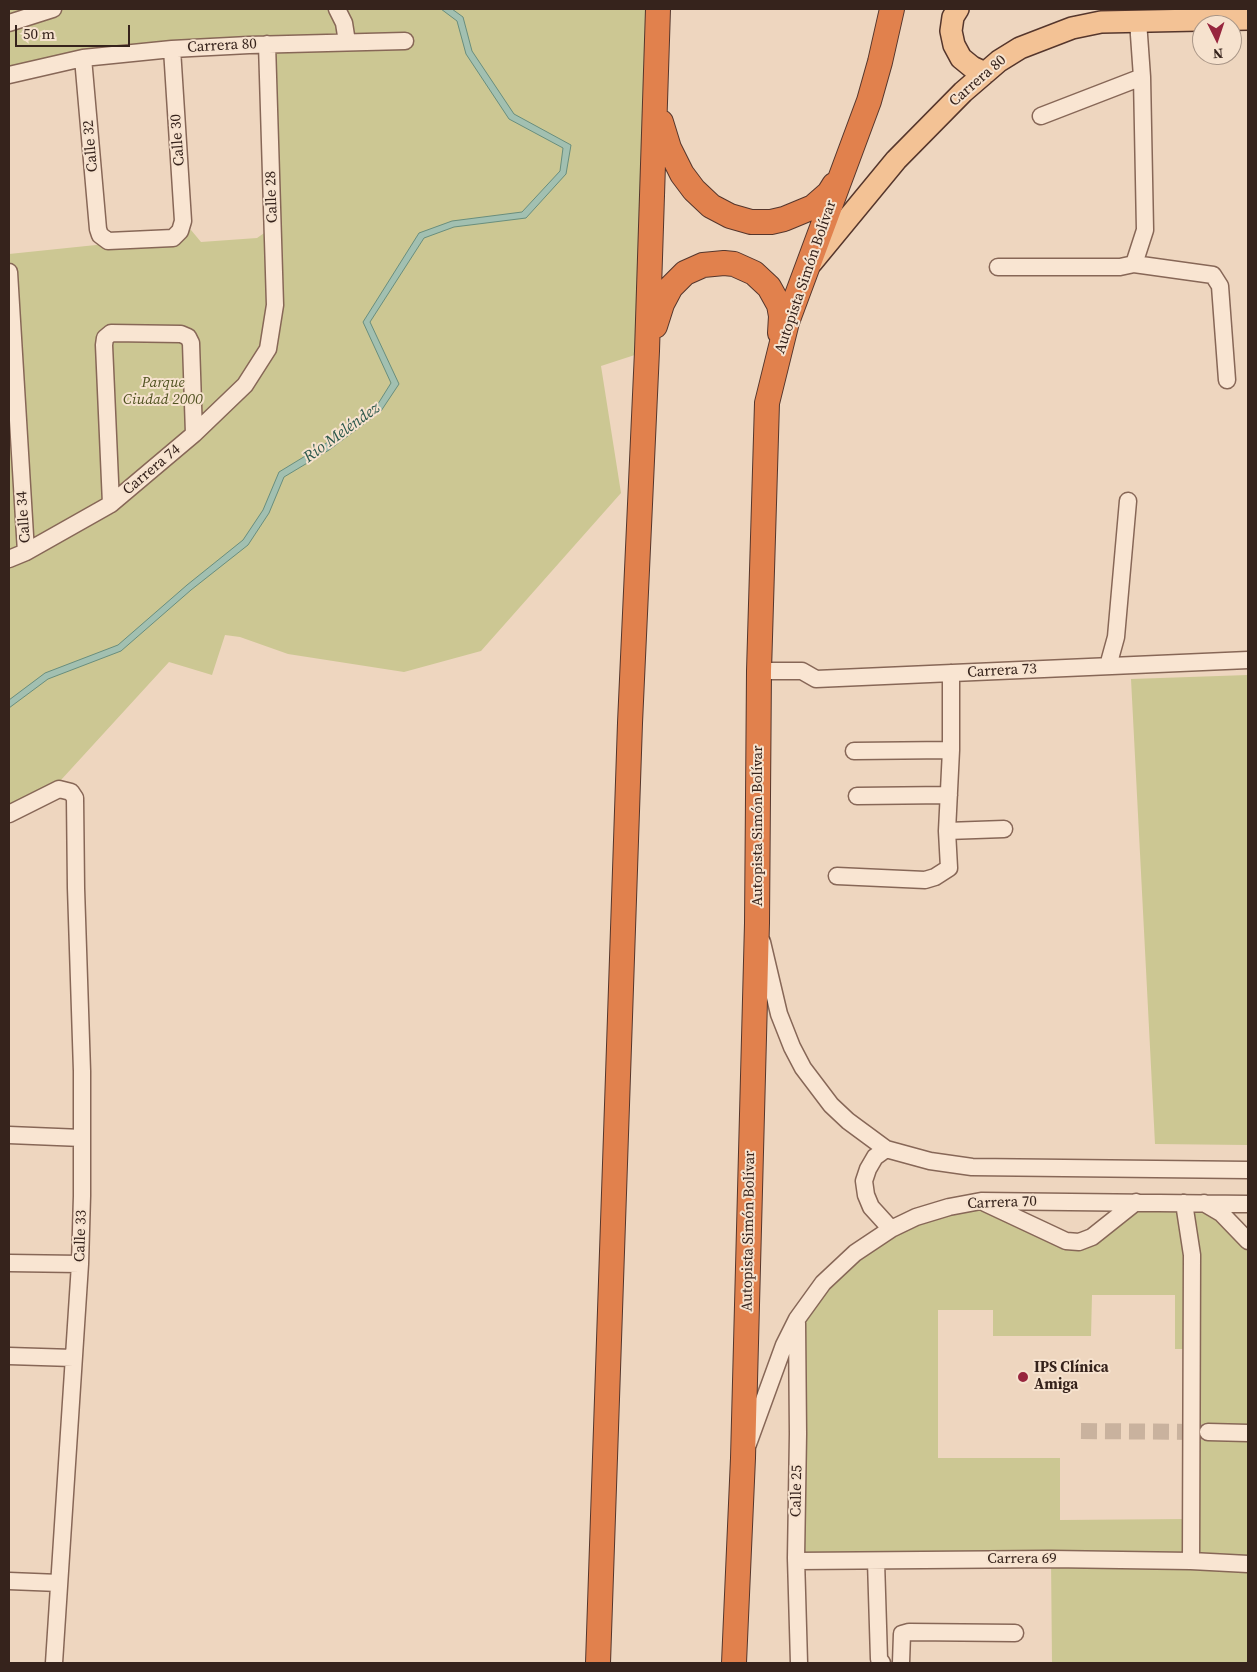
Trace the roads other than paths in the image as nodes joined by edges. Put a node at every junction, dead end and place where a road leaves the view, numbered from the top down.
1 (53, 9) edge
2 (337, 9) edge
3 (658, 9) edge
4 (892, 9) edge
5 (958, 9) edge
6 (1248, 19) edge
7 (1138, 21) junction
8 (9, 24) edge
9 (405, 41) dead end
10 (347, 42) junction
11 (267, 44) junction
12 (172, 49) junction
13 (83, 58) junction
14 (985, 72) junction
15 (9, 75) edge
16 (1142, 77) junction
17 (656, 103) junction
18 (1041, 116) dead end
19 (848, 160) junction
20 (100, 235) joint
21 (1134, 264) junction
22 (998, 267) dead end
23 (806, 270) junction
24 (9, 272) edge
25 (268, 349) joint
26 (647, 350) junction
27 (1227, 380) dead end
28 (772, 381) junction
29 (194, 434) junction
30 (1128, 501) dead end
31 (111, 504) junction
32 (26, 552) junction
33 (9, 559) edge
34 (1248, 660) edge
35 (1108, 666) junction
36 (759, 671) junction
37 (951, 673) junction
38 (951, 750) junction
39 (854, 751) dead end
40 (949, 795) junction
41 (857, 796) dead end
42 (9, 814) edge
43 (1004, 829) dead end
44 (947, 831) junction
45 (838, 876) dead end
46 (757, 923) junction
47 (9, 1135) edge
48 (82, 1138) junction
49 (886, 1149) junction
50 (1248, 1170) edge
51 (981, 1201) junction
52 (1136, 1202) junction
53 (1184, 1203) junction
54 (1204, 1203) junction
55 (1248, 1204) edge
56 (890, 1229) junction
57 (1248, 1241) edge
58 (9, 1263) edge
59 (80, 1264) junction
60 (797, 1319) junction
61 (9, 1356) edge
62 (73, 1358) junction
63 (1208, 1432) tunnel mouth
64 (1248, 1432) edge
65 (743, 1458) junction
66 (796, 1561) junction
67 (876, 1561) junction
68 (1191, 1561) junction
69 (1248, 1564) edge
70 (9, 1581) edge
71 (59, 1583) junction
72 (1015, 1633) dead end
73 (54, 1663) edge
74 (598, 1663) edge
75 (734, 1663) edge
76 (798, 1663) edge
77 (882, 1663) edge
78 (900, 1663) edge

1 - 8 street
2 - 10 street
3 - 17 highway
4 - 19 highway, Autopista Simón Bolívar
5 - 14 main road
6 - 7 main road, Carrera 80
7 - 14 main road, Carrera 80
7 - 16 street
9 - 10 street, Carrera 80
10 - 11 street, Carrera 80
11 - 12 street, Carrera 80
11 - 25 street, Calle 28
12 - 13 street, Carrera 80
12 - 20 street, Calle 30
13 - 15 street, Carrera 80
13 - 20 street, Calle 32
14 - 23 main road, Carrera 80
16 - 18 street
16 - 21 street
17 - 19 highway
17 - 26 highway
19 - 23 highway, Autopista Simón Bolívar
21 - 22 street
21 - 27 street
23 - 28 highway, Autopista Simón Bolívar
24 - 32 street, Calle 34
25 - 29 street, Carrera 74
26 - 28 highway
26 - 74 highway
28 - 36 highway, Autopista Simón Bolívar
29 - 31 street, Carrera 74
29 - 31 street
30 - 35 street
31 - 32 street, Carrera 74
32 - 33 street, Carrera 74
34 - 35 street, Carrera 73
35 - 37 street, Carrera 73
36 - 37 street, Carrera 73
36 - 46 highway, Autopista Simón Bolívar
37 - 38 street
38 - 39 street
38 - 40 street
40 - 41 street
40 - 44 street
42 - 48 street, Calle 33
43 - 44 street
44 - 45 street
46 - 49 street
46 - 65 highway, Autopista Simón Bolívar
47 - 48 street
48 - 59 street, Calle 33
49 - 50 street
49 - 56 street
51 - 52 street, Carrera 70
51 - 52 street
51 - 56 street, Carrera 70
52 - 53 street, Carrera 70
53 - 54 street, Carrera 70
53 - 68 street
54 - 55 street, Carrera 70
54 - 57 street
56 - 60 street, Carrera 70
58 - 59 street
59 - 62 street, Calle 33
60 - 65 street, Carrera 70
60 - 66 street, Calle 25
61 - 62 street
62 - 71 street, Calle 33
63 - 64 street
65 - 75 highway, Autopista Simón Bolívar
66 - 67 street, Carrera 69
66 - 76 street, Calle 25
67 - 68 street, Carrera 69
67 - 77 street
68 - 69 street, Carrera 69
70 - 71 street
71 - 73 street, Calle 33
72 - 78 street

